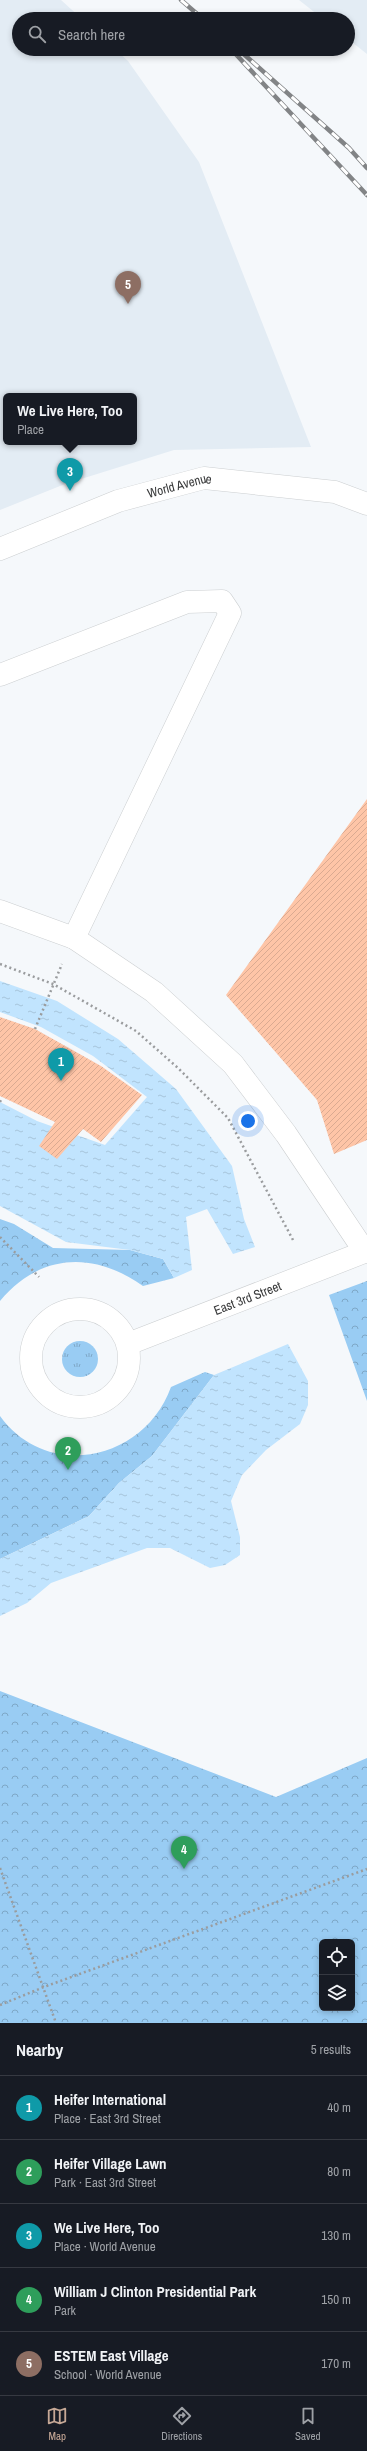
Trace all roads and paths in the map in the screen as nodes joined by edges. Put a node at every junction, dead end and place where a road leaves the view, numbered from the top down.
1 (367, 504) edge
2 (0, 548) edge
3 (0, 675) edge
4 (0, 911) edge
5 (74, 938) junction
6 (0, 964) edge
7 (49, 993) dead end
8 (35, 1029) dead end
9 (2, 1098) dead end
10 (0, 1102) edge
11 (0, 1237) edge
12 (293, 1240) dead end
13 (366, 1251) edge
14 (39, 1277) dead end
15 (128, 1344) junction
16 (0, 1868) edge
17 (367, 1869) edge
18 (44, 1987) junction
19 (0, 2005) edge
20 (56, 2023) edge

1 - 2 street, World Avenue
3 - 5 street
4 - 5 street
5 - 13 street
6 - 12 path
7 - 8 path
9 - 10 path
11 - 14 path
13 - 15 street, East 3rd Street
15 - 15 street
16 - 18 path
17 - 18 path
18 - 19 path
18 - 20 path

